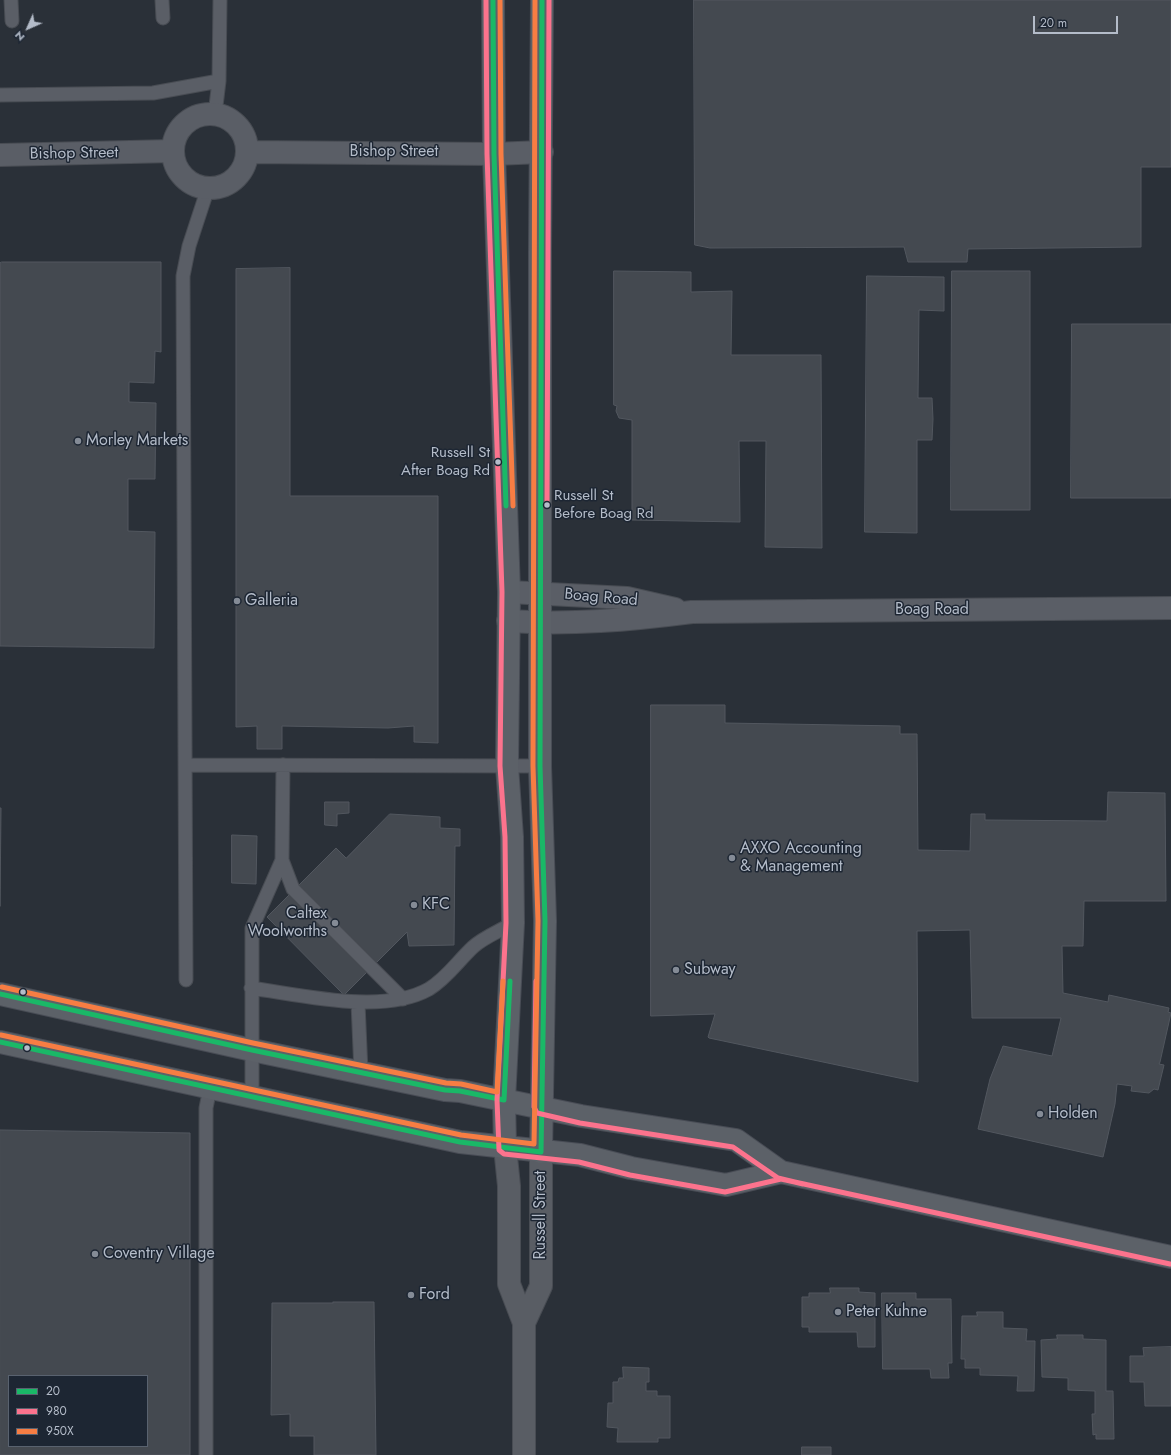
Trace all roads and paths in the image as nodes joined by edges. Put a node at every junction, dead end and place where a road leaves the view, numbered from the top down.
1 (11, 0) edge
2 (162, 0) edge
3 (220, 0) edge
4 (493, 0) edge
5 (542, 0) edge
6 (164, 18) dead end
7 (12, 21) dead end
8 (219, 81) junction
9 (0, 95) edge
10 (215, 114) junction
11 (173, 151) junction
12 (247, 152) junction
13 (542, 152) junction
14 (494, 154) junction
15 (0, 155) edge
16 (208, 188) junction
17 (509, 592) junction
18 (541, 593) junction
19 (1171, 608) edge
20 (692, 612) junction
21 (508, 621) junction
22 (541, 623) junction
23 (185, 765) junction
24 (283, 765) junction
25 (507, 766) junction
26 (540, 766) junction
27 (282, 860) junction
28 (512, 923) junction
29 (186, 980) dead end
30 (251, 988) junction
31 (0, 994) edge
32 (403, 999) junction
33 (358, 1003) junction
34 (0, 1042) edge
35 (252, 1050) junction
36 (361, 1072) junction
37 (210, 1088) junction
38 (252, 1098) junction
39 (504, 1100) junction
40 (541, 1108) junction
41 (505, 1147) junction
42 (542, 1152) junction
43 (781, 1172) junction
44 (1171, 1257) edge
45 (524, 1323) junction
46 (206, 1455) edge
47 (524, 1455) edge

1 - 7 lane
2 - 6 lane
3 - 8 lane
4 - 14 main road, Russell Street
5 - 13 main road, Russell Street
8 - 9 lane
8 - 10 lane
10 - 11 street
10 - 12 street
11 - 15 street, Bishop Street
11 - 16 street
12 - 14 street, Bishop Street
12 - 16 street
13 - 14 street, Bishop Street
13 - 18 main road, Russell Street
14 - 17 main road, Russell Street
16 - 23 lane
17 - 18 street, Boag Road
17 - 21 main road, Russell Street
18 - 20 street, Boag Road
18 - 22 main road, Russell Street
19 - 20 street, Boag Road
20 - 22 street, Boag Road
21 - 22 street, Boag Road
21 - 25 main road, Russell Street
22 - 26 main road, Russell Street
23 - 24 lane
23 - 29 lane
24 - 25 lane
24 - 27 lane
25 - 26 lane
25 - 28 main road, Russell Street
26 - 40 main road, Russell Street
27 - 30 lane
27 - 32 lane
28 - 32 lane
28 - 39 main road, Russell Street
30 - 33 lane
30 - 35 lane
31 - 35 main road
32 - 33 lane
33 - 36 lane
34 - 37 main road
35 - 36 main road
35 - 38 lane
36 - 39 main road
37 - 38 main road
37 - 46 lane
38 - 41 main road
39 - 40 main road
39 - 41 main road, Russell Street
40 - 42 main road, Russell Street
40 - 43 main road
41 - 42 main road
41 - 45 street, Russell Street
42 - 43 main road
42 - 45 street, Russell Street
43 - 44 main road
45 - 47 street, Russell Street

